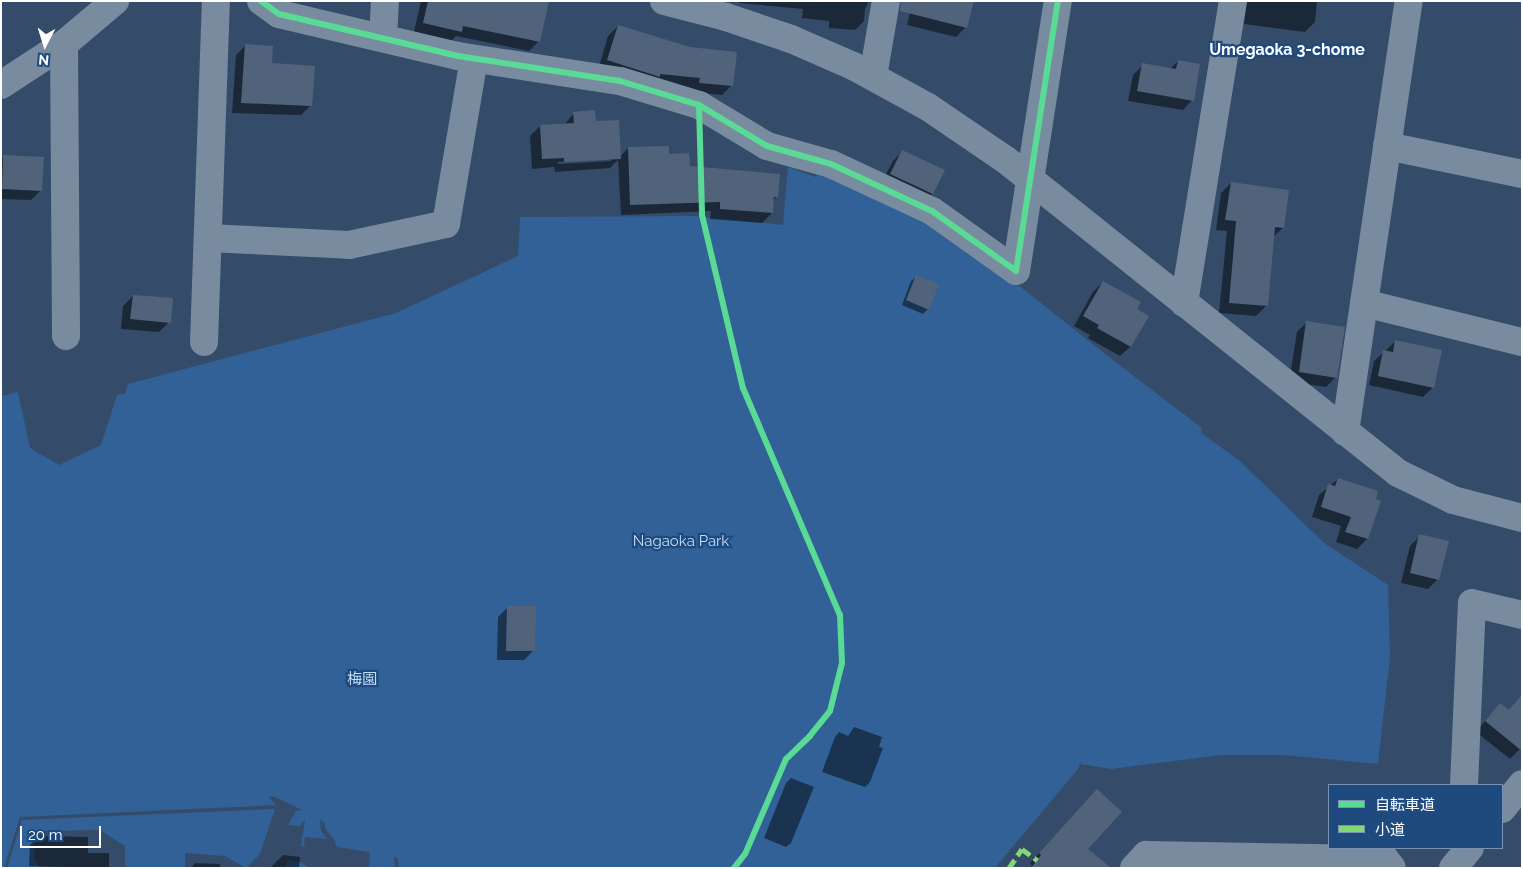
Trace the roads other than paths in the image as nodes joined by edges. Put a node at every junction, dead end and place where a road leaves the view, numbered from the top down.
1 (115, 1) edge
2 (216, 1) edge
3 (260, 1) edge
4 (386, 1) edge
5 (664, 1) edge
6 (886, 1) edge
7 (1058, 1) edge
8 (1233, 1) edge
9 (1409, 1) edge
10 (726, 9) edge
11 (383, 38) junction
12 (64, 44) junction
13 (474, 59) junction
14 (873, 76) junction
15 (1, 85) edge
16 (1387, 146) junction
17 (1522, 174) edge
18 (1030, 180) junction
19 (208, 238) junction
20 (1184, 303) junction
21 (1364, 304) junction
22 (66, 336) dead end
23 (204, 342) dead end
24 (1522, 342) edge
25 (1345, 432) junction
26 (1522, 518) edge
27 (1522, 615) edge
28 (1464, 784) edge
29 (1522, 784) edge
30 (1503, 808) edge
31 (1134, 868) edge
32 (1392, 868) edge

1 - 12 street
2 - 19 street
3 - 11 street
4 - 11 street
5 - 10 street
6 - 14 street
7 - 18 street
8 - 20 street
9 - 16 street
10 - 14 street
11 - 13 street
12 - 15 street
12 - 22 street
13 - 18 street
13 - 19 street
14 - 18 street
16 - 17 street
16 - 21 street
18 - 20 street
19 - 23 street
20 - 25 street
21 - 24 street
21 - 25 street
25 - 26 street
27 - 28 street
29 - 30 street
31 - 32 street

